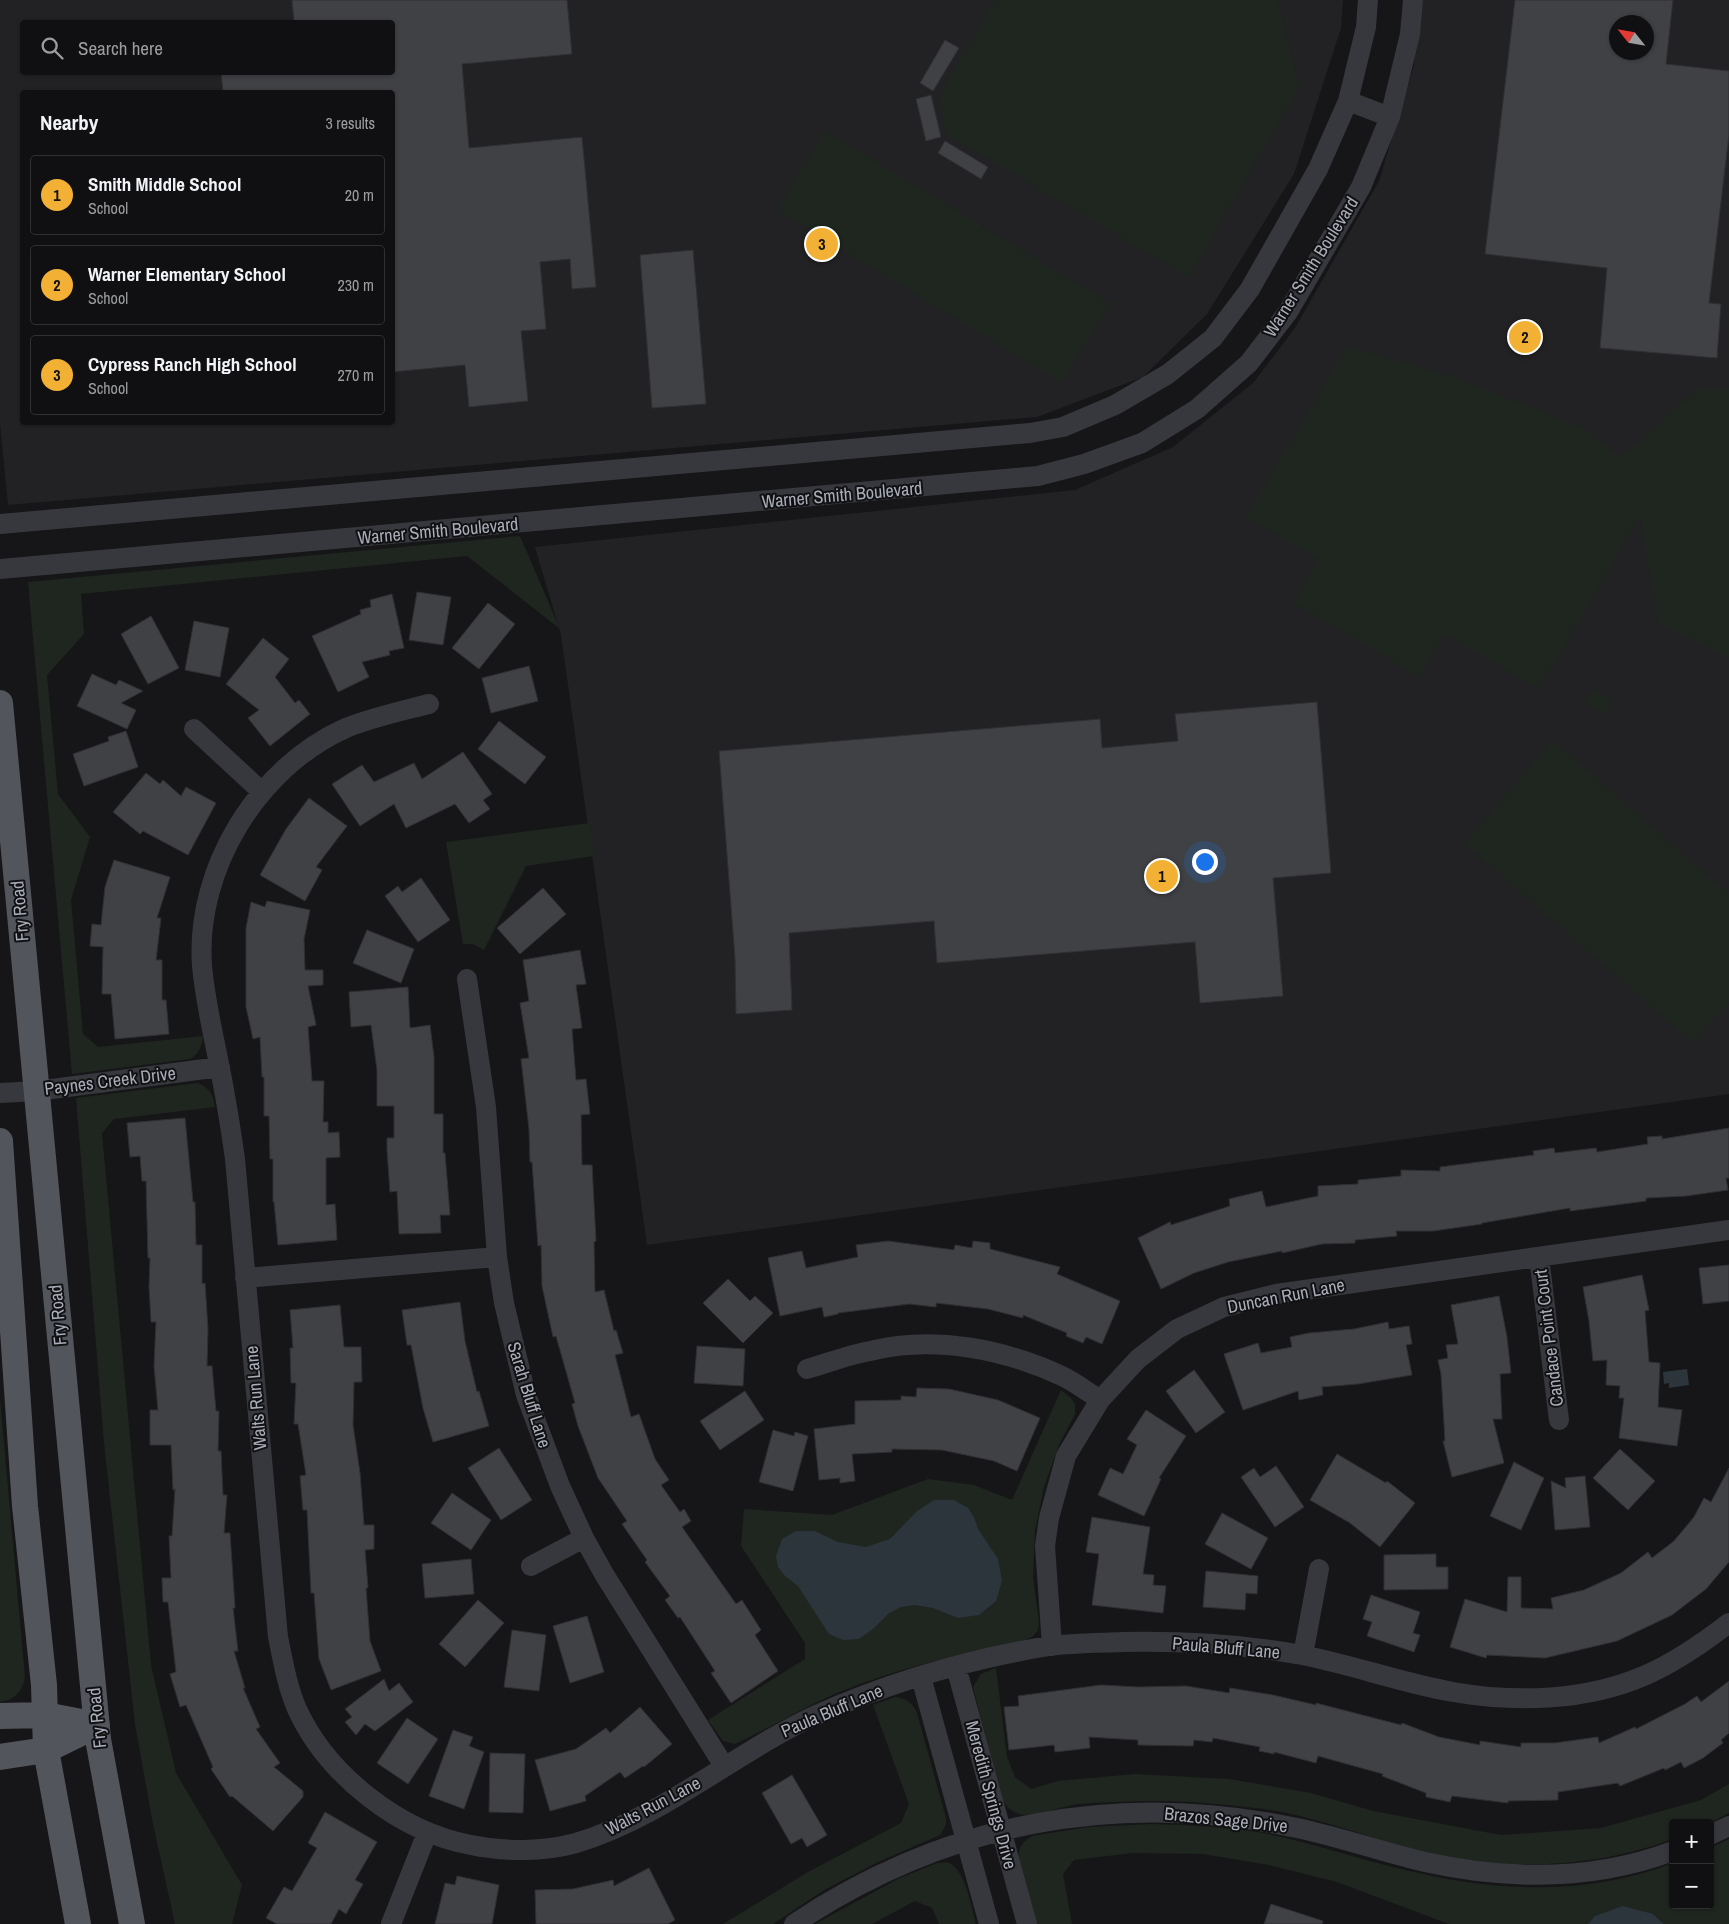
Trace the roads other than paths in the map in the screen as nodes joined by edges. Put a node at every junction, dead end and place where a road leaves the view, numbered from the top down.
1 (1368, 0) edge
2 (1413, 0) edge
3 (1348, 101) junction
4 (1390, 117) junction
5 (0, 524) edge
6 (0, 569) edge
7 (0, 703) edge
8 (430, 704) dead end
9 (194, 729) dead end
10 (262, 792) junction
11 (467, 979) dead end
12 (220, 1067) junction
13 (37, 1090) junction
14 (0, 1093) edge
15 (0, 1141) edge
16 (1729, 1230) edge
17 (497, 1257) junction
18 (1539, 1257) junction
19 (245, 1278) junction
20 (807, 1369) dead end
21 (1100, 1400) junction
22 (1559, 1420) dead end
23 (584, 1538) junction
24 (531, 1566) dead end
25 (1318, 1569) dead end
26 (1729, 1623) edge
27 (1052, 1646) junction
28 (1303, 1655) junction
29 (956, 1667) junction
30 (921, 1676) junction
31 (45, 1714) junction
32 (0, 1716) edge
33 (97, 1724) junction
34 (46, 1750) junction
35 (0, 1757) edge
36 (724, 1766) junction
37 (1729, 1826) edge
38 (1001, 1831) junction
39 (427, 1833) junction
40 (1714, 1833) edge
41 (966, 1841) junction
42 (1669, 1852) edge
43 (78, 1924) edge
44 (132, 1924) edge
45 (391, 1924) edge
46 (794, 1924) edge
47 (990, 1924) edge
48 (1027, 1924) edge

1 - 3 street
2 - 4 street, Warner Smith Boulevard
3 - 4 street
3 - 5 street
4 - 6 street, Warner Smith Boulevard
7 - 13 main road, Fry Road
8 - 10 street, Walts Run Lane
9 - 10 street
10 - 12 street, Walts Run Lane
11 - 17 street, Sarah Bluff Lane
12 - 13 street, Paynes Creek Drive
12 - 19 street, Walts Run Lane
13 - 14 street, Paynes Creek Drive
13 - 33 main road, Fry Road
15 - 31 main road
16 - 18 street, Duncan Run Lane
17 - 19 street
17 - 23 street, Sarah Bluff Lane
18 - 21 street, Duncan Run Lane
18 - 22 street, Candace Point Court
19 - 39 street, Walts Run Lane
20 - 21 street
21 - 27 street, Duncan Run Lane
23 - 24 street
23 - 36 street, Sarah Bluff Lane
25 - 28 street
26 - 28 street, Paula Bluff Lane
27 - 28 street, Paula Bluff Lane
27 - 29 street, Paula Bluff Lane
29 - 30 street, Paula Bluff Lane
29 - 38 street, Meredith Springs Drive
30 - 36 street, Paula Bluff Lane
30 - 41 street, Meredith Springs Drive
31 - 32 main road
31 - 33 main road
31 - 34 main road
33 - 34 main road
33 - 44 main road, Fry Road
34 - 35 main road
34 - 43 main road
36 - 39 street, Walts Run Lane
37 - 40 street
38 - 41 street, Brazos Sage Drive
38 - 42 street, Brazos Sage Drive
38 - 48 street, Meredith Springs Drive
39 - 45 street
41 - 46 street, Brazos Sage Drive
41 - 47 street, Meredith Springs Drive

